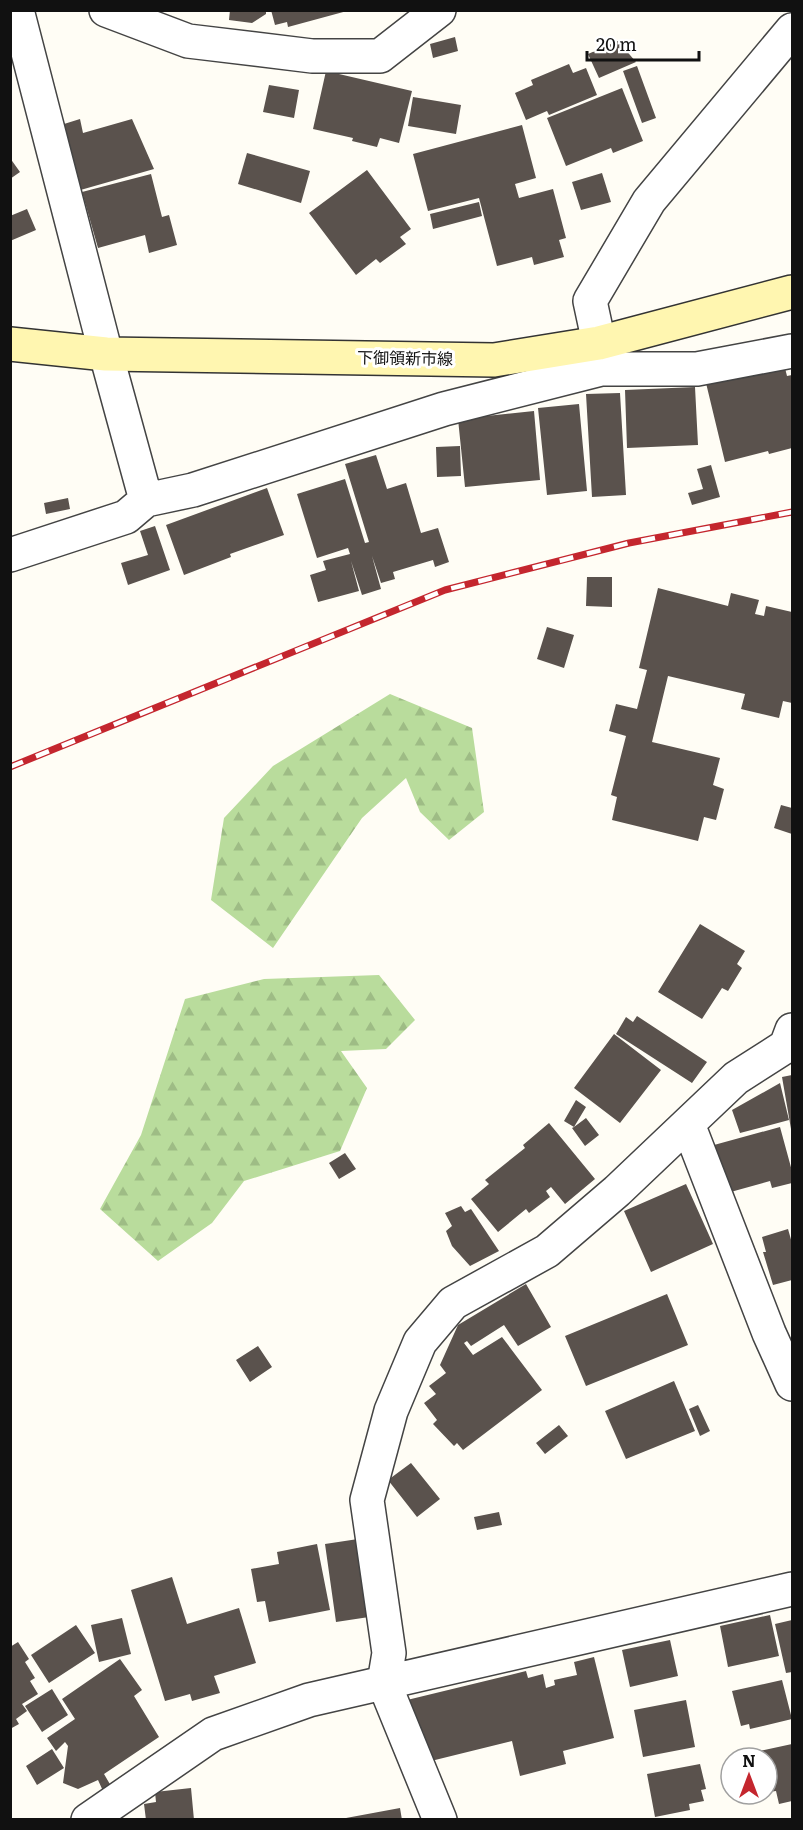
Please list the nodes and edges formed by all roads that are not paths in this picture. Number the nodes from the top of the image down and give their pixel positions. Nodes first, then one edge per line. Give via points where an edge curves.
1 (17, 10) edge
2 (106, 10) edge
3 (439, 10) edge
4 (792, 30) edge
5 (792, 292) edge
6 (10, 344) edge
7 (792, 351) edge
8 (106, 354) junction
9 (600, 356) junction
10 (146, 500) junction
11 (10, 555) edge
12 (792, 1030) edge
13 (688, 1124) junction
14 (792, 1384) edge
15 (792, 1589) edge
16 (384, 1683) junction
17 (88, 1820) edge
18 (440, 1820) edge

1 - 8 street
2 - 3 street via 188,41 312,56 380,56
4 - 9 street via 649,201 590,301
5 - 9 main road, 下御領新市線
6 - 8 main road, 下御領新市線
7 - 9 street via 697,369
8 - 9 main road, 下御領新市線 via 494,360
8 - 10 street
9 - 10 street via 193,490
10 - 11 street via 126,517
12 - 13 street via 786,1046 735,1078
13 - 14 street
13 - 16 street via 547,1251 453,1303 420,1342 391,1411 367,1500 389,1653
15 - 16 street
16 - 17 street via 309,1700 213,1734
16 - 18 street

